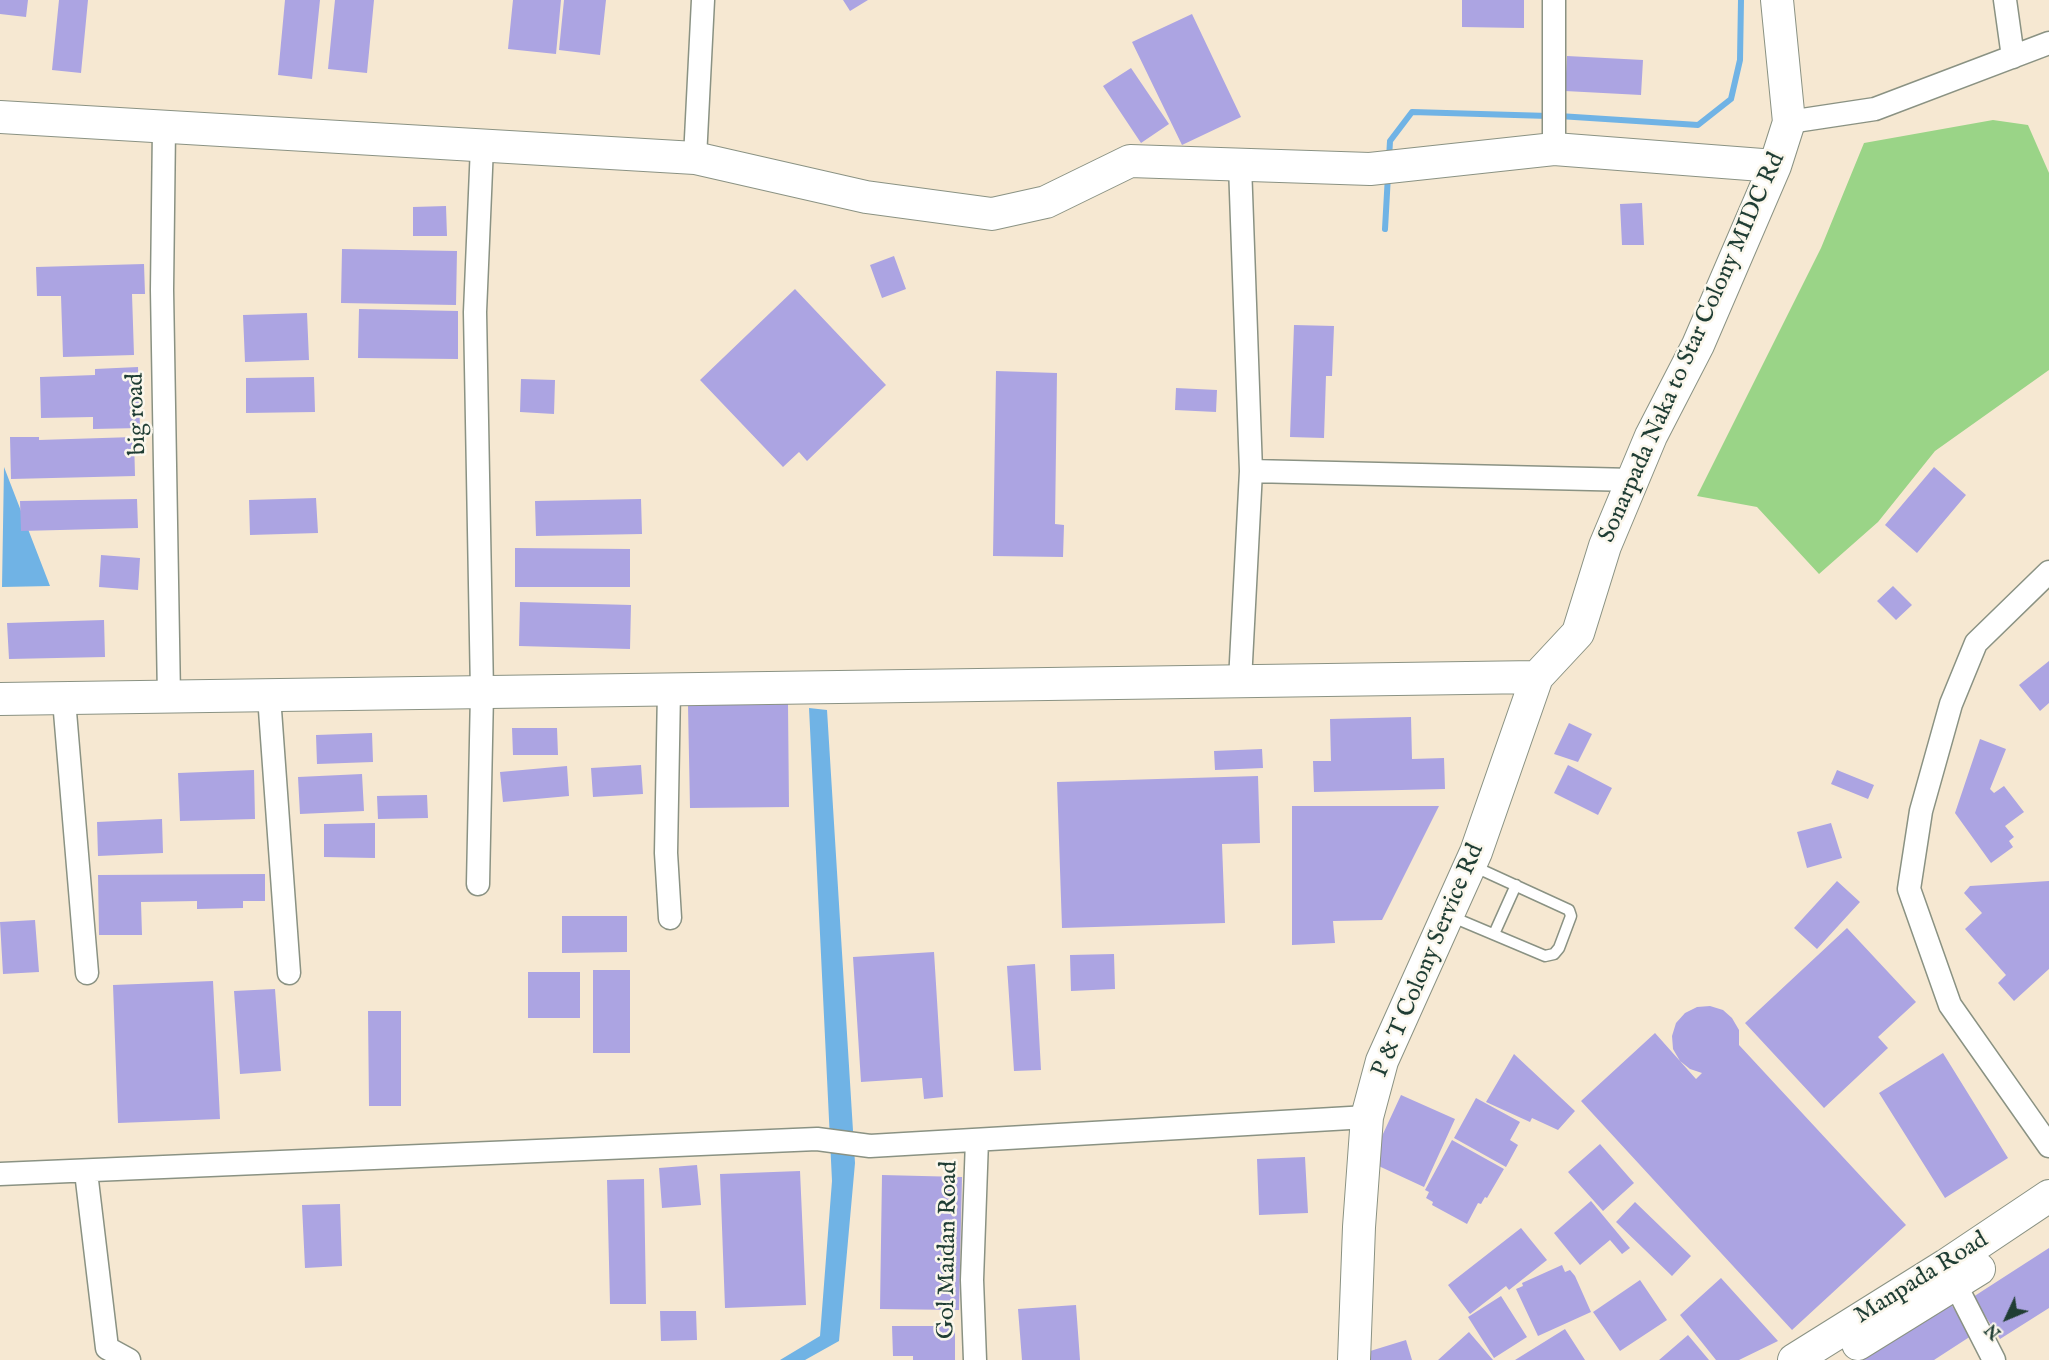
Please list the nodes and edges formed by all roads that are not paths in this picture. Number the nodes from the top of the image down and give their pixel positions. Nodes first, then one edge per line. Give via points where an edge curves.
1 (703, 0) edge
2 (1554, 0) edge
3 (1777, 0) edge
4 (2005, 0) edge
5 (2049, 43) edge
6 (2013, 57) junction
7 (0, 117) edge
8 (1790, 122) junction
9 (165, 128) junction
10 (482, 146) junction
11 (1554, 149) junction
12 (695, 158) junction
13 (1240, 165) junction
14 (1775, 166) junction
15 (1251, 471) junction
16 (1633, 480) junction
17 (2049, 572) edge
18 (1537, 677) junction
19 (1240, 681) junction
20 (669, 690) junction
21 (482, 693) junction
22 (269, 696) junction
23 (169, 698) junction
24 (0, 699) edge
25 (64, 700) junction
26 (1470, 865) junction
27 (478, 884) dead end
28 (1516, 885) junction
29 (1447, 914) junction
30 (670, 918) dead end
31 (1494, 934) junction
32 (87, 973) dead end
33 (289, 973) dead end
34 (1367, 1117) junction
35 (977, 1140) junction
36 (2049, 1146) edge
37 (86, 1172) junction
38 (0, 1174) edge
39 (2049, 1196) edge
40 (2049, 1222) edge
41 (1951, 1275) junction
42 (1811, 1358) edge
43 (129, 1360) edge
44 (975, 1360) edge
45 (1354, 1360) edge
46 (1994, 1360) edge

1 - 12 street
2 - 11 street
3 - 8 street, Sonarpada Naka to Star Colony MIDC Rd
4 - 6 street
5 - 6 street
6 - 8 street via 1875,109
7 - 9 street
8 - 14 street, Sonarpada Naka to Star Colony MIDC Rd
9 - 10 street
9 - 23 street, big road via 162,290
10 - 12 street
10 - 21 street via 475,312
11 - 13 street via 1388,167
11 - 14 street
12 - 13 street via 866,197 992,214 1046,202 1130,161
13 - 15 street
14 - 16 street, Sonarpada Naka to Star Colony MIDC Rd via 1698,345
15 - 16 street
15 - 19 street
16 - 18 street, Sonarpada Naka to Star Colony MIDC Rd via 1605,546 1578,633
17 - 36 street via 1976,643 1951,704 1921,812 1909,889 1950,1005
18 - 19 street
18 - 26 street, P & T Colony Service Rd
19 - 20 street
20 - 21 street
20 - 30 street via 666,853
21 - 22 street
21 - 27 street
22 - 23 street
22 - 33 street
23 - 25 street
24 - 25 street
25 - 32 street
26 - 28 lane
26 - 29 street, P & T Colony Service Rd
28 - 31 lane
28 - 31 lane via 1569,910 1571,916 1559,948 1545,956
29 - 31 lane
29 - 34 street, P & T Colony Service Rd via 1382,1061
34 - 35 street
34 - 45 street, P & T Colony Service Rd
35 - 37 street via 870,1146 817,1139
35 - 44 street, Gol Maidan Road via 972,1280
37 - 38 street
37 - 43 street via 107,1348
39 - 41 street, Manpada Road
40 - 41 street, Manpada Road
41 - 42 street, Manpada Road
41 - 46 street

